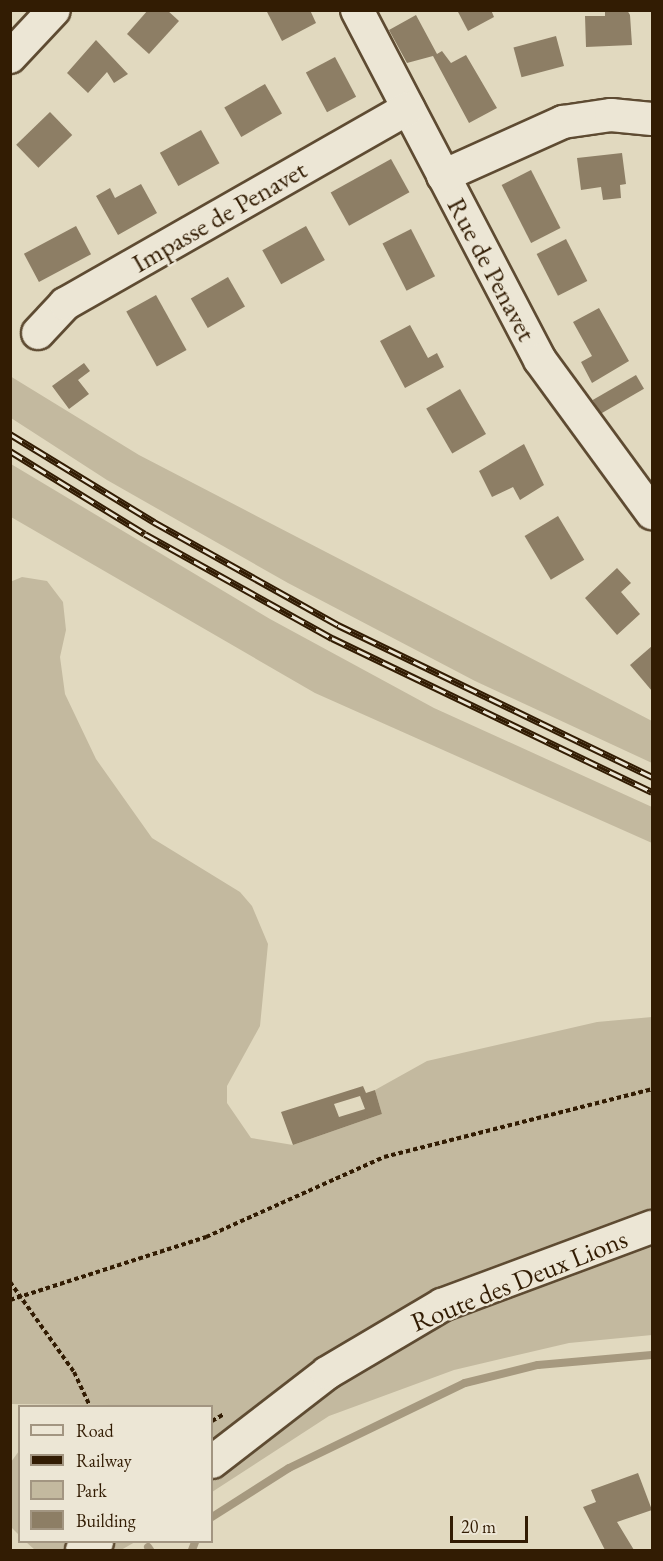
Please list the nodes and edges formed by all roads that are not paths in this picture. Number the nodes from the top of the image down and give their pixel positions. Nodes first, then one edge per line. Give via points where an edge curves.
1 (54, 10) edge
2 (357, 10) edge
3 (10, 57) edge
4 (408, 108) junction
5 (652, 120) edge
6 (443, 176) junction
7 (38, 333) dead end
8 (652, 513) edge
9 (652, 1227) edge
10 (213, 1461) edge
11 (95, 1543) edge
12 (82, 1551) edge

1 - 3 street
2 - 4 street, Rue de Penavet
4 - 6 street, Rue de Penavet
4 - 7 street, Impasse de Penavet via 65,304
5 - 6 street via 610,115 563,122
6 - 8 street, Rue de Penavet via 540,360
9 - 10 street, Route des Deux Lions via 442,1305 327,1373
11 - 12 street

